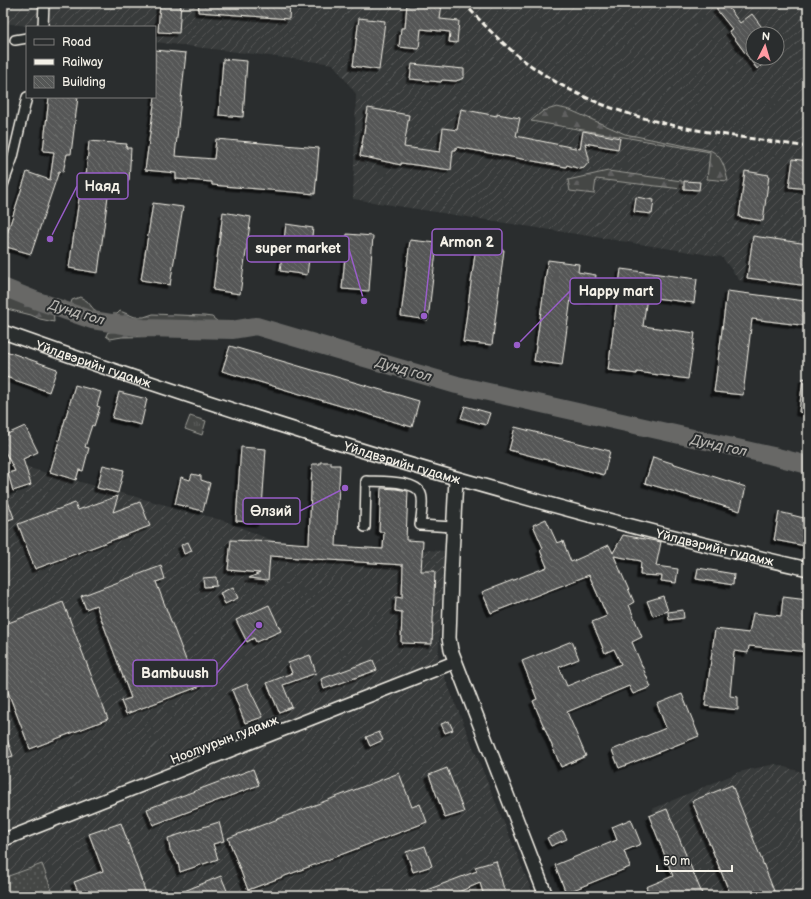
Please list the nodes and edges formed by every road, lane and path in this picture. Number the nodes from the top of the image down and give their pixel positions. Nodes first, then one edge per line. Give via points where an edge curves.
1 (44, 3) edge
2 (42, 26) edge
3 (26, 38) edge
4 (15, 40) dead end
5 (27, 98) edge
6 (3, 185) edge
7 (3, 332) edge
8 (456, 479) junction
9 (364, 527) dead end
10 (453, 527) junction
11 (808, 569) edge
12 (455, 662) junction
13 (3, 840) edge
14 (546, 896) edge

1 - 2 street
3 - 4 street
5 - 6 street via 13,157
7 - 8 main road, Yйлдвэрийн гудамж via 242,414
8 - 10 main road
8 - 11 main road, Yйлдвэрийн гудамж
9 - 10 street via 366,481 406,484 418,488 422,496 420,525
10 - 12 main road via 449,638
12 - 13 street, Ноолуурын гудамж
12 - 14 main road

